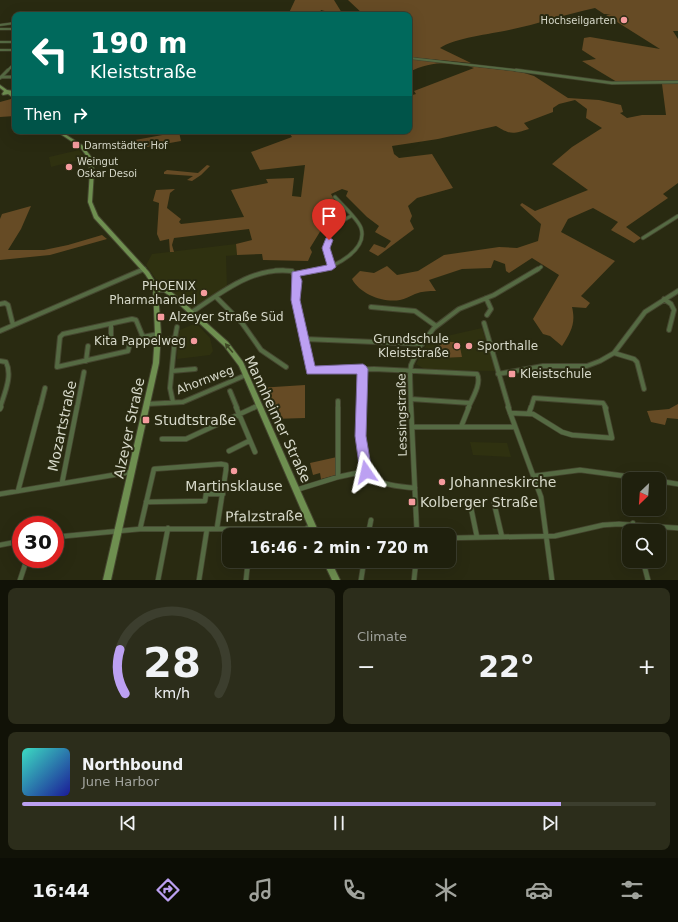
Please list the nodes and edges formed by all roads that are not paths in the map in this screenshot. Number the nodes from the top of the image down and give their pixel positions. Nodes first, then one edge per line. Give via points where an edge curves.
1 (9, 21) dead end
2 (12, 22) edge
3 (12, 23) edge
4 (1, 25) edge
5 (0, 29) edge
6 (12, 29) edge
7 (0, 42) edge
8 (12, 42) edge
9 (0, 50) edge
10 (12, 50) edge
11 (412, 58) edge
12 (12, 66) edge
13 (1, 77) edge
14 (12, 77) edge
15 (678, 82) edge
16 (0, 86) edge
17 (7, 93) junction
18 (0, 95) edge
19 (12, 96) edge
20 (63, 134) edge
21 (335, 197) dead end
22 (351, 216) junction
23 (678, 216) edge
24 (643, 238) dead end
25 (541, 266) dead end
26 (332, 267) junction
27 (144, 269) junction
28 (295, 274) junction
29 (678, 291) edge
30 (156, 292) junction
31 (216, 297) junction
32 (486, 298) junction
33 (664, 300) junction
34 (0, 304) edge
35 (372, 307) dead end
36 (192, 312) junction
37 (487, 315) dead end
38 (484, 323) dead end
39 (111, 324) junction
40 (13, 325) junction
41 (436, 326) junction
42 (176, 327) dead end
43 (669, 330) dead end
44 (0, 331) edge
45 (143, 338) junction
46 (158, 338) junction
47 (175, 338) junction
48 (305, 339) junction
49 (111, 340) dead end
50 (422, 344) junction
51 (88, 346) dead end
52 (614, 353) junction
53 (86, 360) junction
54 (0, 361) edge
55 (286, 367) dead end
56 (195, 369) dead end
57 (363, 369) junction
58 (172, 371) junction
59 (410, 371) junction
60 (84, 372) dead end
61 (498, 374) junction
62 (246, 375) junction
63 (45, 388) dead end
64 (644, 389) dead end
65 (230, 392) dead end
66 (411, 399) junction
67 (338, 401) dead end
68 (173, 402) junction
69 (470, 403) junction
70 (147, 404) junction
71 (259, 405) junction
72 (0, 409) edge
73 (510, 413) junction
74 (528, 413) junction
75 (239, 415) junction
76 (412, 427) junction
77 (461, 427) junction
78 (515, 427) junction
79 (162, 439) dead end
80 (249, 440) junction
81 (229, 451) dead end
82 (255, 452) dead end
83 (132, 471) junction
84 (366, 472) junction
85 (534, 476) junction
86 (622, 476) edge
87 (338, 478) junction
88 (666, 482) edge
89 (62, 483) junction
90 (678, 484) edge
91 (415, 488) junction
92 (296, 490) junction
93 (18, 491) junction
94 (0, 494) edge
95 (223, 494) junction
96 (146, 502) junction
97 (494, 502) dead end
98 (471, 508) dead end
99 (371, 520) dead end
100 (633, 523) joint
101 (312, 526) joint
102 (168, 528) junction
103 (207, 528) junction
104 (217, 528) junction
105 (307, 528) edge
106 (369, 528) edge
107 (417, 528) edge
108 (678, 528) edge
109 (140, 529) junction
110 (222, 529) edge
111 (119, 530) junction
112 (64, 535) edge
113 (547, 536) junction
114 (477, 537) junction
115 (502, 537) junction
116 (456, 538) edge
117 (12, 543) edge
118 (0, 545) edge
119 (24, 568) edge
120 (247, 568) edge
121 (330, 568) edge
122 (363, 568) edge
123 (415, 568) edge
124 (645, 568) edge
125 (20, 580) edge
126 (107, 580) edge
127 (158, 580) edge
128 (199, 580) edge
129 (246, 580) edge
130 (336, 580) edge
131 (361, 580) edge
132 (414, 580) edge
133 (552, 580) edge
134 (648, 580) edge

1 - 2 street
3 - 4 street
5 - 6 street
7 - 8 street
9 - 10 street
11 - 15 street via 612,83
12 - 13 street
13 - 14 street
16 - 17 main road
17 - 18 street
17 - 19 main road
20 - 27 main road, Alzeyer Straße via 81,146 90,158 90,199 96,217
21 - 22 street
22 - 26 street via 342,220 327,243 326,250
22 - 26 street via 361,228 361,237 350,255
23 - 24 street
25 - 32 street, Lessingstraße
26 - 28 street
27 - 30 main road, Alzeyer Straße via 152,280
27 - 40 street
28 - 31 street via 286,270 263,272
28 - 48 street via 296,300
29 - 33 street
30 - 36 main road, Mannheimer Straße via 167,291
30 - 46 main road, Alzeyer Straße
31 - 36 street
31 - 55 street via 242,323 260,350
32 - 37 street via 491,308
32 - 41 street, Lessingstraße via 459,309
33 - 43 street via 671,304 674,310
33 - 52 street via 640,317
34 - 40 street via 8,305
35 - 41 street via 414,311
62 -> 36 main road, Mannheimer Straße via 231,350
38 - 61 street
39 - 45 street via 134,319
39 - 49 street
39 - 53 street via 61,336 57,367
40 - 44 street
41 - 50 street, Lessingstraße
42 - 47 street
45 - 46 street
45 - 53 street via 130,342 128,351
46 - 47 street
46 - 70 main road, Alzeyer Straße
47 - 58 street
48 - 50 street
48 - 57 street via 310,371
50 - 59 street, Lessingstraße
51 - 53 street
52 - 61 street via 587,366 543,366
52 - 64 street via 637,362
54 - 72 street via 6,362 9,368
56 - 58 street
57 - 59 street
57 - 84 street via 361,436
58 - 68 street via 170,388
59 - 66 street, Lessingstraße
59 - 69 street via 477,374 478,383
60 - 89 street, Mozartstraße
61 - 73 street
62 - 68 street, Ahornweg via 184,402
62 - 71 main road, Mannheimer Straße
63 - 93 street
65 - 75 street
66 - 69 street
66 - 76 street, Lessingstraße
67 - 87 street
68 - 70 street, Ahornweg
69 - 77 street
70 - 83 main road, Alzeyer Straße
71 - 75 street
71 - 92 main road, Mannheimer Straße
73 - 74 street
73 - 78 street
74 - 74 street via 568,434 612,438 609,430 609,412 603,403 534,398
75 - 79 street via 186,439
75 - 80 street
76 - 77 street
76 - 91 street, Lessingstraße
77 - 78 street
78 - 85 street
80 - 81 street
80 - 82 street
83 - 89 street
83 - 111 main road, Alzeyer Straße
84 - 87 street
84 - 91 street via 384,485
85 - 86 street via 580,470
85 - 113 street via 541,497
87 - 92 street
88 - 90 street
89 - 93 street
91 - 107 street, Lessingstraße
92 - 101 main road, Mannheimer Straße
93 - 94 street
95 - 96 street, Pfalzstraße via 206,494 205,501
95 - 96 street, Pfalzstraße via 226,465 154,469
95 - 104 street, Pfalzstraße
96 - 109 street, Pfalzstraße
97 - 115 street
98 - 114 street
99 - 106 street
100 - 108 street
100 - 113 street via 609,524 571,534
101 - 105 street, Pfalzstraße
102 - 103 street, Pfalzstraße
102 - 109 street, Pfalzstraße
102 - 127 street
103 - 104 street, Pfalzstraße
103 - 128 street
104 - 110 street, Pfalzstraße
109 - 111 street, Pfalzstraße
111 - 112 street, Pfalzstraße
111 - 126 main road, Alzeyer Straße
113 - 115 street
113 - 133 street
114 - 115 street
114 - 116 street
117 - 118 street
119 - 125 street
120 - 129 street
121 - 130 main road
122 - 131 street
123 - 132 street
124 - 134 street

